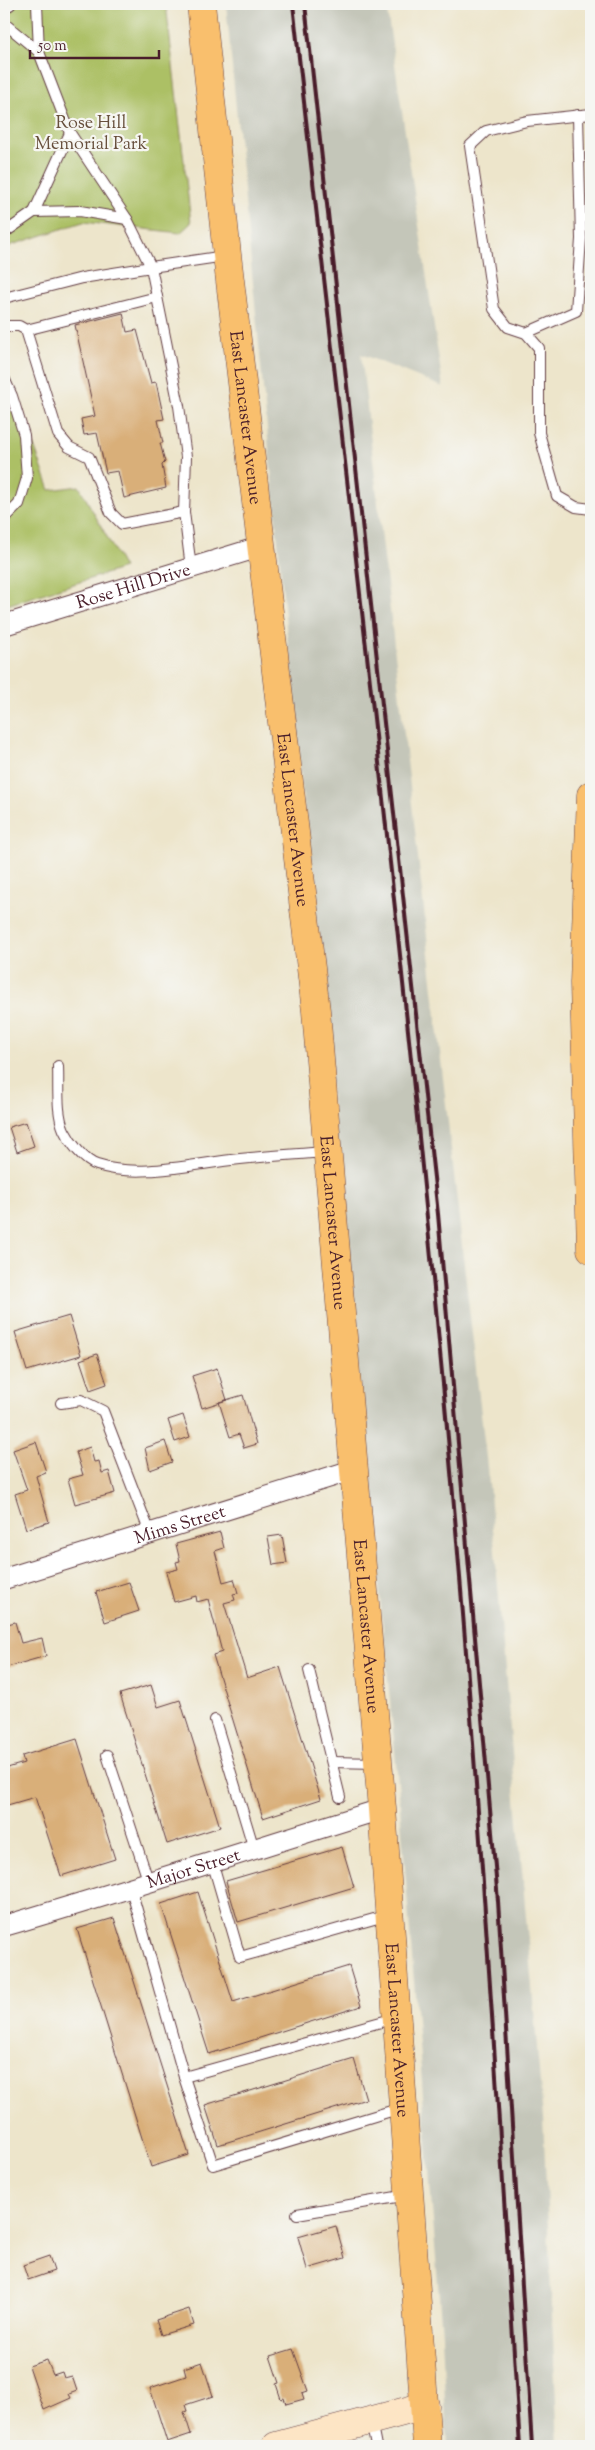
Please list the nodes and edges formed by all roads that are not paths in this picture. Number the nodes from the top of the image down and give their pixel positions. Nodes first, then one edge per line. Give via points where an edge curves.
1 (12, 4) edge
2 (37, 4) edge
3 (201, 4) edge
4 (4, 8) edge
5 (4, 23) edge
6 (39, 52) junction
7 (591, 114) edge
8 (578, 115) junction
9 (70, 134) junction
10 (34, 212) junction
11 (127, 219) junction
12 (4, 233) edge
13 (227, 255) junction
14 (151, 267) junction
15 (157, 297) junction
16 (4, 298) edge
17 (4, 326) edge
18 (26, 330) junction
19 (526, 333) junction
20 (4, 378) edge
21 (591, 509) edge
22 (184, 512) junction
23 (4, 519) edge
24 (263, 546) junction
25 (191, 568) junction
26 (4, 625) edge
27 (591, 795) edge
28 (588, 983) edge
29 (58, 1066) dead end
30 (328, 1152) junction
31 (591, 1249) edge
32 (61, 1403) dead end
33 (356, 1469) junction
34 (150, 1533) junction
35 (4, 1579) edge
36 (309, 1670) dead end
37 (215, 1720) dead end
38 (108, 1755) dead end
39 (332, 1762) junction
40 (378, 1763) junction
41 (340, 1797) dead end
42 (382, 1809) junction
43 (254, 1848) junction
44 (212, 1861) junction
45 (140, 1886) junction
46 (390, 1914) junction
47 (4, 1926) edge
48 (397, 2018) junction
49 (184, 2077) junction
50 (404, 2107) junction
51 (410, 2195) junction
52 (297, 2214) dead end
53 (425, 2406) junction
54 (374, 2433) edge
55 (316, 2441) edge
56 (276, 2446) edge
57 (426, 2446) edge

1 - 4 lane
2 - 6 lane
3 - 13 main road, East Lancaster Avenue
5 - 6 lane
6 - 9 lane
7 - 8 lane
8 - 19 lane via 581,239 576,310
8 - 19 lane via 527,121 486,131 470,146 494,309 508,327
9 - 10 lane
9 - 11 lane
10 - 11 lane via 80,211
10 - 12 lane
11 - 14 lane
13 - 14 lane
13 - 24 main road, East Lancaster Avenue
14 - 15 lane
14 - 16 lane via 82,278
15 - 18 lane
15 - 22 lane via 184,440
17 - 18 lane via 19,326
18 - 22 lane via 58,434 69,447 89,457 111,513 122,524
19 - 21 lane via 539,348 539,433 557,496 576,507
20 - 23 lane via 24,436 27,478 20,504
22 - 25 lane
24 - 25 street, Rose Hill Drive
24 - 30 main road, East Lancaster Avenue via 316,1011
25 - 26 street, Rose Hill Drive
27 - 28 main road
28 - 31 main road via 585,1058
29 - 30 lane via 60,1118 64,1129 95,1165 118,1170 146,1170
30 - 33 main road, East Lancaster Avenue
32 - 34 lane via 81,1400 103,1410
33 - 34 street, Mims Street
33 - 40 main road, East Lancaster Avenue
34 - 35 street, Mims Street
36 - 39 lane
37 - 43 lane
38 - 45 lane
39 - 40 lane
39 - 41 lane
40 - 42 main road, East Lancaster Avenue
42 - 43 street, Major Street
42 - 46 main road, East Lancaster Avenue
43 - 44 street, Major Street
44 - 45 street, Major Street
44 - 46 lane via 240,1957
45 - 47 street, Major Street
45 - 49 lane
46 - 48 main road, East Lancaster Avenue
48 - 49 lane
48 - 50 main road, East Lancaster Avenue
49 - 50 lane via 213,2165
50 - 51 main road, East Lancaster Avenue
51 - 52 lane
51 - 53 main road, East Lancaster Avenue
53 - 54 street
53 - 57 main road, East Lancaster Avenue
54 - 55 street
55 - 56 street

